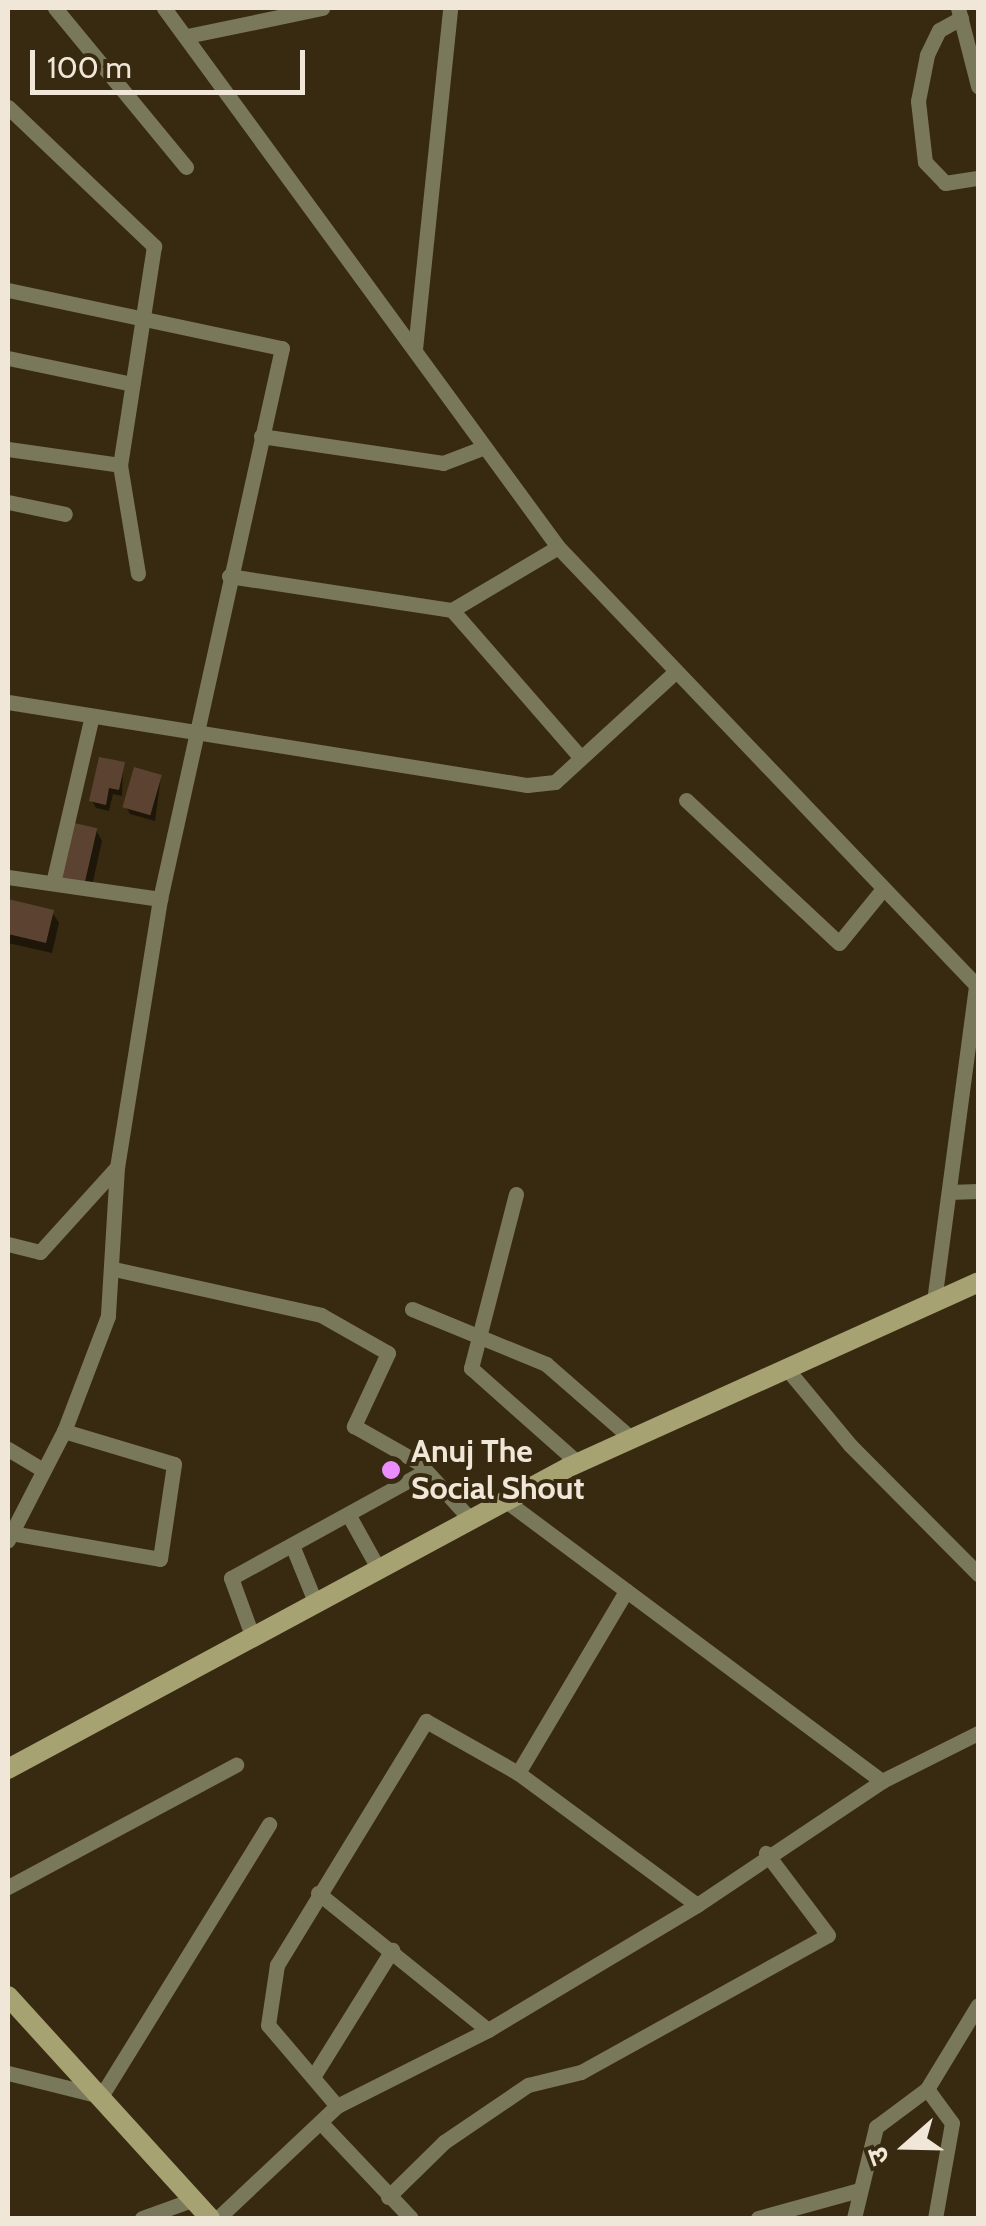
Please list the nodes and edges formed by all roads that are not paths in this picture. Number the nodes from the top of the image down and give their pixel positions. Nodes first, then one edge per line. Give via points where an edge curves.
1 (55, 8) edge
2 (164, 8) edge
3 (322, 8) edge
4 (450, 8) edge
5 (960, 13) edge
6 (187, 36) junction
7 (973, 44) edge
8 (978, 86) edge
9 (8, 107) edge
10 (186, 167) dead end
11 (978, 178) edge
12 (8, 290) edge
13 (142, 318) junction
14 (415, 349) junction
15 (8, 358) edge
16 (132, 384) junction
17 (261, 436) junction
18 (8, 448) edge
19 (482, 448) junction
20 (120, 465) junction
21 (8, 502) edge
22 (65, 514) dead end
23 (558, 548) junction
24 (138, 574) dead end
25 (229, 576) junction
26 (452, 610) junction
27 (674, 673) junction
28 (8, 702) edge
29 (92, 716) junction
30 (192, 732) junction
31 (582, 758) junction
32 (686, 800) dead end
33 (8, 877) edge
34 (53, 884) junction
35 (882, 890) junction
36 (160, 900) junction
37 (977, 986) edge
38 (117, 1167) junction
39 (949, 1192) junction
40 (978, 1192) edge
41 (516, 1194) dead end
42 (8, 1244) edge
43 (114, 1269) junction
44 (978, 1282) edge
45 (934, 1302) junction
46 (412, 1309) dead end
47 (478, 1333) junction
48 (787, 1368) junction
49 (64, 1431) junction
50 (632, 1439) junction
51 (8, 1449) edge
52 (578, 1463) junction
53 (43, 1470) junction
54 (426, 1471) junction
55 (506, 1502) junction
56 (348, 1514) junction
57 (471, 1520) junction
58 (9, 1537) edge
59 (292, 1545) junction
60 (380, 1570) junction
61 (978, 1574) edge
62 (626, 1590) junction
63 (316, 1604) junction
64 (253, 1638) junction
65 (978, 1732) edge
66 (236, 1765) dead end
67 (8, 1769) edge
68 (518, 1773) junction
69 (882, 1781) junction
70 (269, 1824) dead end
71 (766, 1854) junction
72 (8, 1887) edge
73 (318, 1893) junction
74 (697, 1905) junction
75 (392, 1950) junction
76 (8, 1996) edge
77 (978, 2005) edge
78 (488, 2030) junction
79 (8, 2074) edge
80 (313, 2077) junction
81 (927, 2088) junction
82 (98, 2096) junction
83 (337, 2106) junction
84 (322, 2124) junction
85 (860, 2190) junction
86 (388, 2196) junction
87 (192, 2200) junction
88 (142, 2218) edge
89 (210, 2218) edge
90 (218, 2218) edge
91 (411, 2218) edge
92 (758, 2218) edge
93 (854, 2218) edge
94 (935, 2218) edge

1 - 10 street
2 - 6 street
3 - 6 street
4 - 14 street
5 - 7 street
5 - 11 street via 939,30 927,54 918,101 925,162 945,183
6 - 14 street
7 - 8 street
9 - 13 street via 154,246
12 - 13 street
13 - 16 street
13 - 17 street via 282,348
14 - 19 street
15 - 16 street
16 - 20 street
17 - 19 street via 442,463
17 - 25 street
18 - 20 street
19 - 23 street
20 - 24 street
21 - 22 street
23 - 26 street
23 - 27 street
25 - 26 street
25 - 30 street
26 - 31 street
27 - 31 street
27 - 35 street
28 - 29 street
29 - 30 street
29 - 34 street
30 - 31 street via 526,786 555,782
30 - 36 street
32 - 35 street via 839,942
33 - 34 street
34 - 36 street
35 - 37 street
36 - 38 street
37 - 39 street
38 - 42 street via 40,1252
38 - 43 street
39 - 40 street
39 - 45 street
41 - 47 street
43 - 49 street via 108,1316
43 - 54 street via 321,1315 388,1353 354,1426
44 - 45 street
45 - 48 street
46 - 47 street
47 - 50 street via 546,1364
47 - 52 street via 471,1368
48 - 50 street
48 - 61 street via 850,1446
49 - 53 street
49 - 58 street via 174,1464 160,1560
50 - 52 street
51 - 53 street
52 - 55 street
53 - 58 street
54 - 56 street
54 - 57 street
55 - 57 street
55 - 62 street
56 - 59 street
56 - 60 street
57 - 60 street
59 - 63 street
59 - 64 street via 231,1578
60 - 63 street
62 - 68 street
62 - 69 street
63 - 64 street
64 - 67 street
65 - 69 street
66 - 72 street
68 - 73 street via 426,1720
68 - 74 street
69 - 71 street
70 - 82 street
71 - 74 street
71 - 86 street via 828,1935 581,2072 528,2085 444,2142
73 - 75 street
73 - 80 street via 277,1964 268,2025
74 - 78 street
75 - 78 street
75 - 80 street
76 - 82 street
77 - 81 street
78 - 83 street
79 - 82 street
80 - 83 street
81 - 85 street via 876,2126
81 - 94 street via 952,2122
82 - 87 street
83 - 84 street
84 - 86 street
84 - 90 street
85 - 92 street
85 - 93 street
86 - 91 street
87 - 88 street
87 - 89 street

